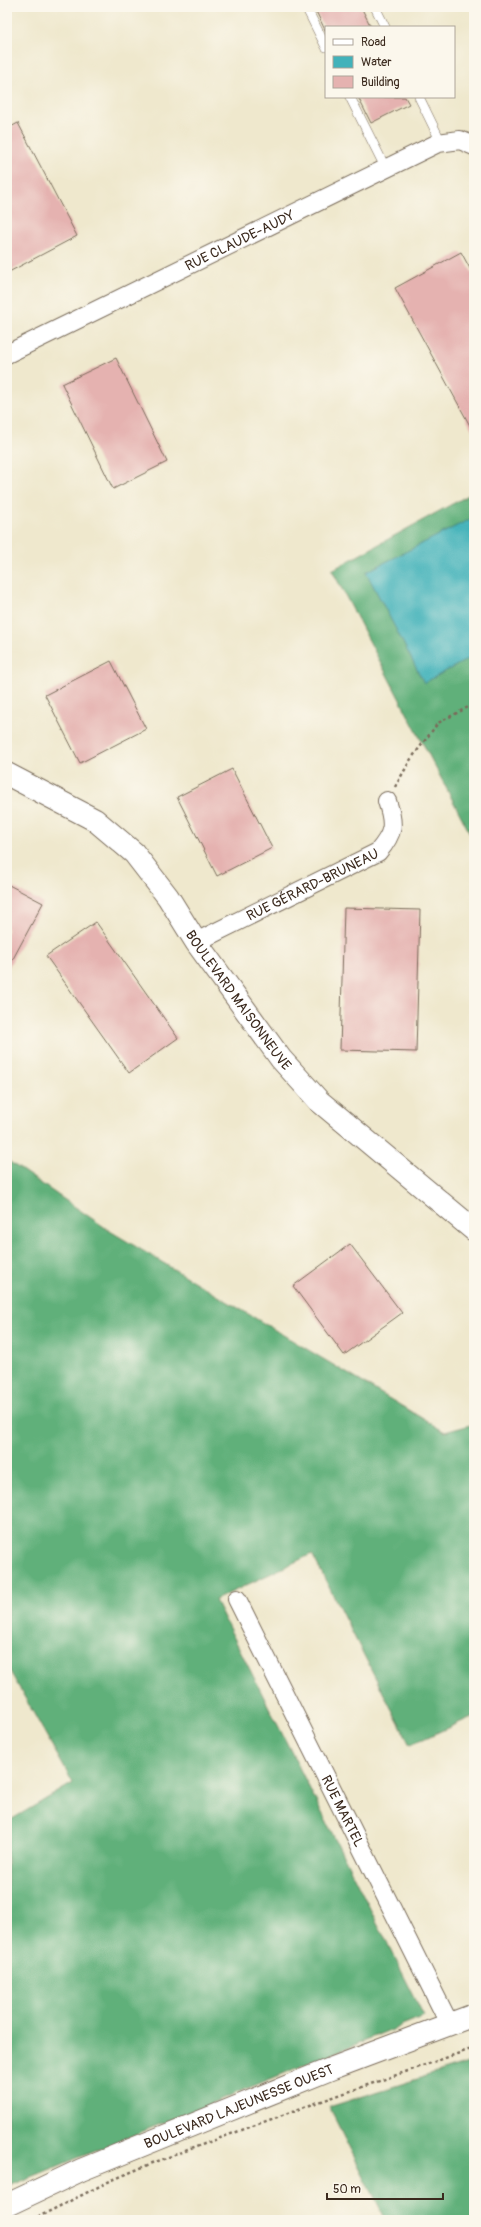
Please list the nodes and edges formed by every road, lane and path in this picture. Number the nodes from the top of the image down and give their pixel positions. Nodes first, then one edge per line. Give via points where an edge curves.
1 (306, 7) edge
2 (375, 7) edge
3 (384, 26) edge
4 (325, 45) edge
5 (350, 98) edge
6 (419, 98) edge
7 (441, 142) junction
8 (474, 146) edge
9 (386, 169) junction
10 (7, 354) edge
11 (474, 704) edge
12 (7, 774) edge
13 (387, 801) joint
14 (196, 942) junction
15 (474, 1230) edge
16 (237, 1599) dead end
17 (474, 2015) edge
18 (449, 2023) junction
19 (474, 2048) edge
20 (7, 2205) edge
21 (32, 2220) edge

1 - 4 lane
2 - 3 lane
5 - 9 lane
6 - 7 lane
7 - 8 street, RUE CLAUDE-AUDY via 460,140
7 - 9 street, RUE CLAUDE-AUDY
9 - 10 street, RUE CLAUDE-AUDY
11 - 13 path via 438,723 411,758
12 - 14 street, BOULEVARD MAISONNEUVE via 95,820 134,853 168,897
13 - 14 street, RUE GÉRARD-BRUNEAU via 392,829 378,852
14 - 15 street, BOULEVARD MAISONNEUVE via 276,1053 319,1101
16 - 18 street, RUE MARTEL
17 - 18 street, BOULEVARD LAJEUNESSE OUEST
18 - 20 street, BOULEVARD LAJEUNESSE OUEST via 81,2170
19 - 21 path, BOULEVARD LAJEUNESSE OUEST via 150,2164

